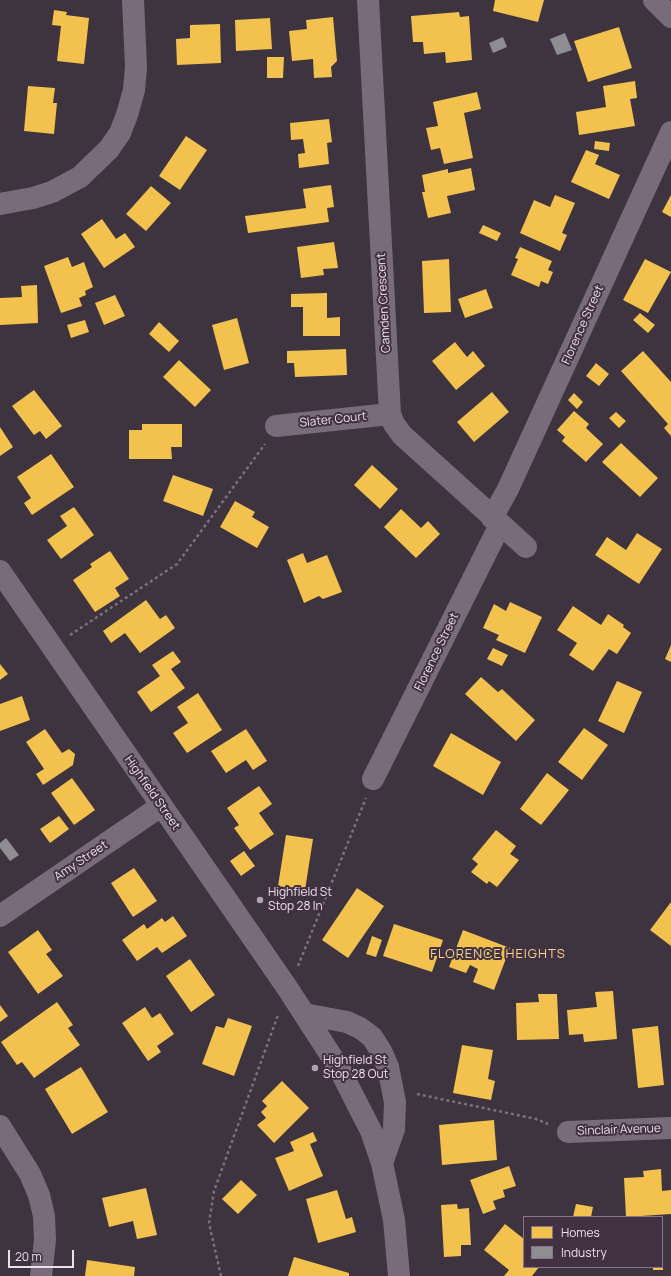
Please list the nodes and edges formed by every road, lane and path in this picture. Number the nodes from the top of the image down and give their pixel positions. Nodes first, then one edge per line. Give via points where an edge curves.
1 (133, 0) edge
2 (368, 0) edge
3 (654, 0) edge
4 (671, 17) edge
5 (671, 132) edge
6 (0, 204) edge
7 (390, 414) junction
8 (276, 426) joint
9 (496, 522) junction
10 (526, 547) dead end
11 (0, 571) edge
12 (52, 647) junction
13 (373, 779) joint
14 (161, 806) junction
15 (0, 916) edge
16 (288, 989) junction
17 (304, 1014) junction
18 (428, 1096) dead end
19 (0, 1126) edge
20 (671, 1128) edge
21 (568, 1132) joint
22 (382, 1163) junction
23 (41, 1276) edge
24 (220, 1276) edge
25 (399, 1276) edge

1 - 6 street via 136,67 134,90 120,133 109,150 80,177 52,192
2 - 7 street, Camden Crescent
3 - 4 street
5 - 9 street, Florence Street via 527,448
7 - 8 street, Slater Court
7 - 9 street, Camden Crescent via 402,435
8 - 12 path via 263,448 177,564
9 - 10 street, Camden Crescent
9 - 13 street, Florence Street
11 - 12 street, Highfield Street
12 - 14 street, Highfield Street
13 - 16 path
14 - 15 street, Amy Street
14 - 16 street, Highfield Street
16 - 17 street, Highfield Street
16 - 24 path via 214,1191 209,1223
17 - 22 street, Highfield Street via 357,1100
17 - 22 street via 347,1022 360,1028 372,1038 381,1051 388,1067 395,1102 394,1129
18 - 21 path via 536,1119
19 - 23 street via 30,1174 39,1195 44,1216 45,1240
20 - 21 street, Sinclair Avenue
22 - 25 street, Highfield Street via 394,1220

